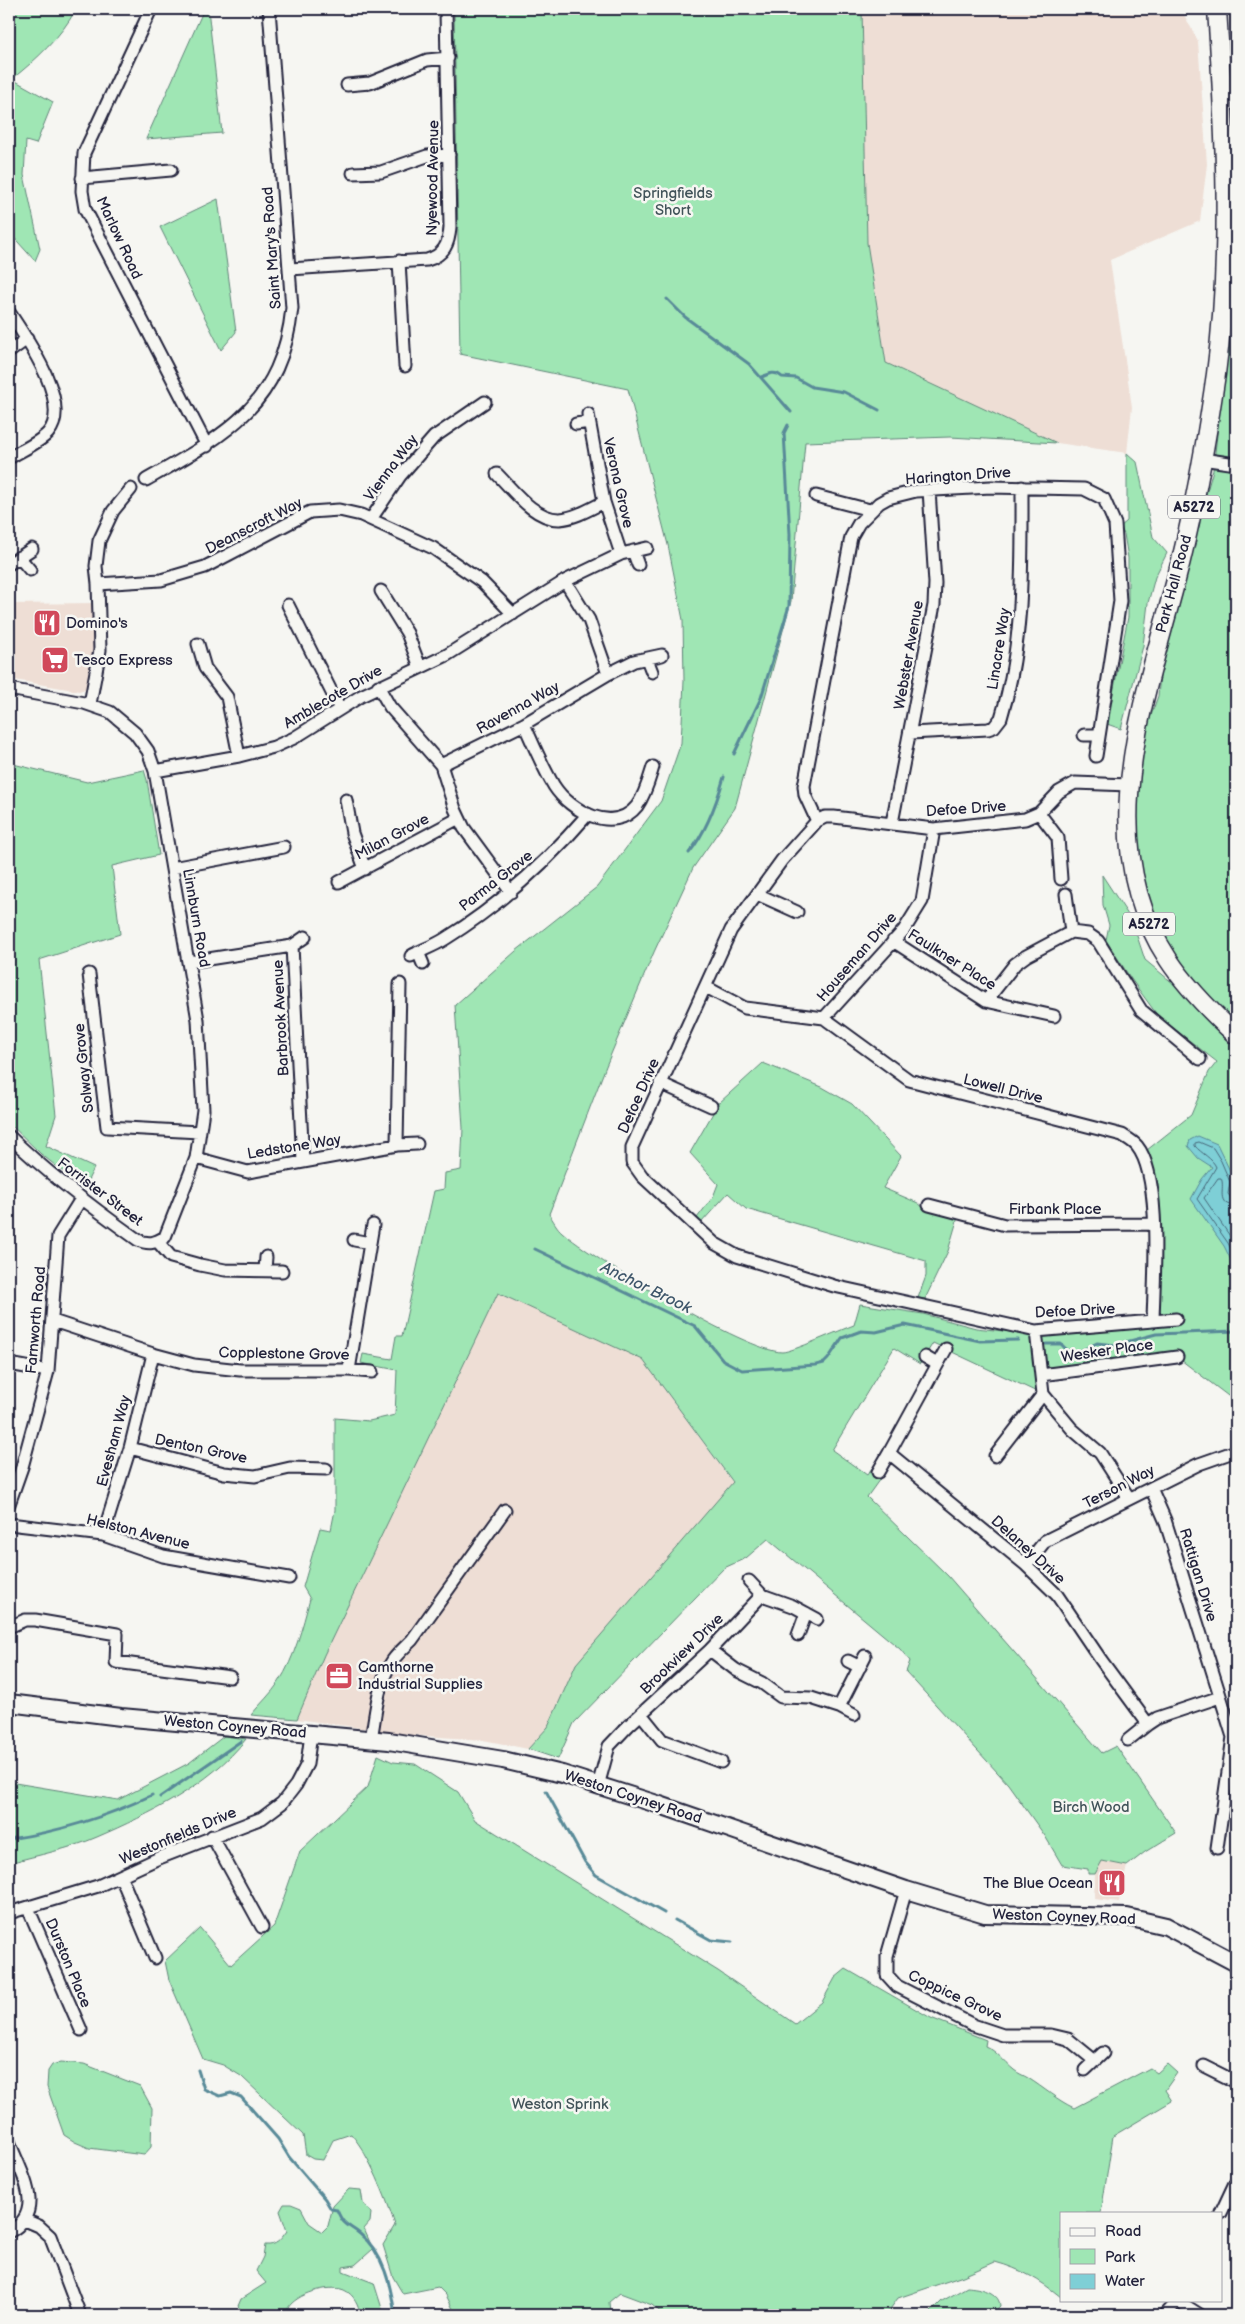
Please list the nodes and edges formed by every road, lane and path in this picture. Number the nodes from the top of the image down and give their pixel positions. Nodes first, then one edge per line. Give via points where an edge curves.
1 (151, 9) edge
2 (269, 9) edge
3 (446, 9) edge
4 (1217, 9) edge
5 (448, 58) junction
6 (347, 85) dead end
7 (449, 155) junction
8 (171, 170) dead end
9 (353, 173) dead end
10 (82, 178) junction
11 (398, 262) junction
12 (290, 269) junction
13 (9, 312) edge
14 (27, 339) junction
15 (9, 352) edge
16 (405, 366) dead end
17 (484, 402) dead end
18 (576, 424) dead end
19 (207, 446) junction
20 (9, 458) edge
21 (1202, 459) junction
22 (1236, 464) edge
23 (497, 474) dead end
24 (146, 480) dead end
25 (1022, 487) junction
26 (131, 489) dead end
27 (929, 490) junction
28 (816, 496) dead end
29 (604, 502) junction
30 (870, 510) junction
31 (371, 519) junction
32 (647, 548) dead end
33 (32, 549) dead end
34 (633, 551) junction
35 (621, 554) junction
36 (19, 557) junction
37 (9, 564) edge
38 (638, 565) dead end
39 (30, 570) dead end
40 (566, 581) junction
41 (98, 584) junction
42 (381, 591) dead end
43 (288, 606) dead end
44 (513, 614) junction
45 (198, 644) dead end
46 (662, 656) dead end
47 (647, 659) junction
48 (420, 667) junction
49 (652, 672) dead end
50 (608, 674) junction
51 (378, 686) junction
52 (9, 689) edge
53 (90, 704) junction
54 (340, 709) junction
55 (524, 724) junction
56 (910, 733) junction
57 (1084, 735) dead end
58 (1099, 735) junction
59 (239, 756) junction
60 (1096, 756) dead end
61 (441, 765) junction
62 (653, 767) dead end
63 (156, 771) junction
64 (1129, 785) junction
65 (346, 800) dead end
66 (1040, 813) junction
67 (588, 814) junction
68 (459, 818) junction
69 (817, 821) junction
70 (892, 824) junction
71 (934, 829) junction
72 (284, 847) dead end
73 (172, 868) junction
74 (364, 869) junction
75 (1061, 879) dead end
76 (339, 882) dead end
77 (511, 892) junction
78 (756, 894) junction
79 (1066, 894) dead end
80 (797, 912) dead end
81 (1071, 932) junction
82 (305, 937) dead end
83 (893, 941) junction
84 (292, 946) junction
85 (189, 962) junction
86 (423, 964) dead end
87 (88, 974) dead end
88 (706, 986) junction
89 (403, 990) dead end
90 (986, 1001) junction
91 (1054, 1016) dead end
92 (824, 1018) junction
93 (1236, 1035) edge
94 (1200, 1059) dead end
95 (660, 1083) junction
96 (711, 1106) dead end
97 (199, 1132) junction
98 (9, 1136) edge
99 (417, 1144) dead end
100 (397, 1145) junction
101 (196, 1158) junction
102 (303, 1162) junction
103 (81, 1199) junction
104 (928, 1205) dead end
105 (1154, 1224) junction
106 (373, 1225) dead end
107 (354, 1240) dead end
108 (158, 1242) junction
109 (370, 1243) junction
110 (266, 1257) dead end
111 (265, 1270) junction
112 (282, 1271) dead end
113 (1176, 1319) dead end
114 (1153, 1320) junction
115 (53, 1321) junction
116 (1036, 1331) junction
117 (946, 1349) dead end
118 (153, 1354) junction
119 (1177, 1356) dead end
120 (925, 1357) dead end
121 (9, 1364) edge
122 (937, 1364) junction
123 (350, 1370) junction
124 (48, 1371) junction
125 (372, 1372) dead end
126 (1041, 1375) junction
127 (1043, 1394) junction
128 (130, 1448) junction
129 (1236, 1451) edge
130 (889, 1453) junction
131 (995, 1456) dead end
132 (326, 1469) dead end
133 (878, 1472) dead end
134 (1151, 1488) junction
135 (1129, 1498) junction
136 (9, 1504) edge
137 (505, 1510) dead end
138 (9, 1524) edge
139 (103, 1535) junction
140 (1026, 1565) junction
141 (289, 1578) dead end
142 (749, 1581) dead end
143 (762, 1595) junction
144 (806, 1613) junction
145 (817, 1619) dead end
146 (9, 1627) edge
147 (798, 1635) dead end
148 (710, 1650) junction
149 (848, 1661) dead end
150 (230, 1677) dead end
151 (1220, 1697) junction
152 (9, 1703) edge
153 (840, 1707) junction
154 (641, 1714) junction
155 (854, 1715) dead end
156 (1148, 1724) junction
157 (310, 1734) junction
158 (371, 1740) junction
159 (1128, 1740) dead end
160 (721, 1762) dead end
161 (1231, 1784) edge
162 (598, 1786) junction
163 (212, 1836) junction
164 (1217, 1848) dead end
165 (121, 1877) junction
166 (906, 1890) junction
167 (28, 1908) junction
168 (9, 1913) edge
169 (262, 1927) dead end
170 (155, 1958) dead end
171 (1236, 1963) edge
172 (80, 2030) dead end
173 (1103, 2053) dead end
174 (1094, 2061) junction
175 (1204, 2066) dead end
176 (1086, 2070) dead end
177 (1236, 2082) edge
178 (9, 2141) edge
179 (1236, 2181) edge
180 (1221, 2212) edge
181 (25, 2220) junction
182 (9, 2232) edge
183 (1176, 2302) edge
184 (1181, 2302) edge
185 (80, 2315) edge
186 (1165, 2315) edge
187 (1200, 2315) edge

1 - 10 street, Marlow Road via 84,153
2 - 12 street, Saint Mary's Road
3 - 5 street, Nyewood Avenue
4 - 21 main road, Park Hall Road / A5272 via 1227,162 1226,230 1216,373
5 - 6 street via 428,60 370,83
5 - 7 street, Nyewood Avenue
7 - 9 street via 427,156 381,172
7 - 11 street, Nyewood Avenue via 450,234 447,244 432,258
8 - 10 street
10 - 19 street, Marlow Road via 85,208
11 - 12 street, Nyewood Avenue
11 - 16 street
12 - 19 street, Saint Mary's Road via 290,324 276,371 249,411
13 - 14 street
14 - 15 street
14 - 20 street via 40,362 56,412 47,434
17 - 31 street, Vienna Way via 434,436 400,476
18 - 29 street, Verona Grove via 588,418
19 - 24 street, Saint Mary's Road
21 - 22 street
21 - 64 main road, Park Hall Road / A5272 via 1183,555 1144,698
23 - 29 street via 539,514 548,518 576,515
25 - 27 street, Harington Drive
25 - 56 street, Linacre Way via 1023,590 1001,718 988,729
25 - 58 street, Harington Drive via 1084,489 1104,499 1115,524 1120,601
26 - 41 street via 113,511 99,541
27 - 30 street, Harington Drive via 888,498
27 - 56 street, Webster Avenue via 934,604
28 - 30 street
29 - 35 street, Verona Grove
30 - 69 street, Harington Drive via 859,523 848,553 805,782 805,795
31 - 41 street, Deanscroft Way via 338,510 310,512 205,567 161,580
31 - 44 street, Deanscroft Way via 456,562 482,582
32 - 34 street
33 - 36 street
34 - 35 street
34 - 38 street
35 - 40 street
36 - 37 street
36 - 39 street
40 - 44 street
40 - 50 street via 589,620
41 - 53 street via 100,650
42 - 48 street via 407,633
43 - 54 street
44 - 48 street, Amblecote Drive
45 - 59 street via 204,668 227,697
46 - 47 street, Ravenna Way
47 - 49 street
47 - 50 street, Ravenna Way via 634,661
48 - 51 street, Amblecote Drive
50 - 55 street, Ravenna Way
51 - 54 street, Amblecote Drive
51 - 61 street via 390,707
52 - 53 street, Linnburn Road
53 - 63 street, Linnburn Road via 110,712 128,725 148,751
54 - 59 street, Amblecote Drive via 274,748
55 - 61 street, Ravenna Way
55 - 67 street via 554,786 562,796
56 - 70 street, Webster Avenue
57 - 58 street
58 - 60 street, Harington Drive
59 - 63 street, Amblecote Drive
61 - 68 street
62 - 67 street via 641,800 628,814 610,820
63 - 73 street, Linnburn Road
64 - 66 street via 1075,783 1059,792
64 - 93 main road, Park Hall Road / A5272 via 1127,812 1133,871 1149,924 1185,982
65 - 74 street via 352,833
66 - 71 street, Defoe Drive via 1025,819
66 - 75 street via 1058,838
67 - 77 street, Parma Grove via 549,858
68 - 74 street, Milan Grove
68 - 77 street
69 - 70 street, Defoe Drive via 834,817
69 - 78 street, Defoe Drive
70 - 71 street, Defoe Drive
71 - 83 street, Houseman Drive via 922,901
72 - 73 street
73 - 85 street, Linnburn Road
74 - 76 street, Milan Grove
77 - 86 street, Parma Grove via 444,940 414,954
78 - 80 street
78 - 88 street, Defoe Drive via 731,930
79 - 81 street
81 - 90 street via 1014,964
81 - 94 street via 1088,934 1098,941 1141,1010
82 - 84 street
83 - 90 street, Faulkner Place
83 - 92 street, Houseman Drive
84 - 85 street, Barbrook Avenue
84 - 102 street, Barbrook Avenue
85 - 97 street, Linnburn Road via 198,1020 203,1110
87 - 97 street, Solway Grove via 106,1127
88 - 92 street, Lowell Drive via 745,1008
88 - 95 street, Defoe Drive
89 - 100 street
90 - 91 street, Faulkner Place
92 - 105 street, Lowell Drive via 909,1080 1122,1135 1142,1154 1154,1198
95 - 96 street via 702,1095
95 - 116 street, Defoe Drive via 632,1147 632,1162 642,1176 714,1243 737,1256 834,1286
97 - 101 street, Linnburn Road
98 - 103 street, Forrister Street
99 - 100 street, Ledstone Way
100 - 102 street, Ledstone Way
101 - 102 street, Ledstone Way via 248,1172
101 - 108 street, Linnburn Road via 165,1237
103 - 108 street, Forrister Street via 145,1244
103 - 115 street, Farnworth Road via 58,1236
104 - 105 street, Firbank Place via 1005,1225
105 - 114 street, Lowell Drive
106 - 109 street
107 - 109 street
108 - 111 street via 170,1257 182,1261 225,1270
109 - 123 street
110 - 111 street
111 - 112 street
113 - 114 street, Defoe Drive
114 - 116 street, Defoe Drive
115 - 118 street, Copplestone Grove
115 - 124 street, Farnworth Road
116 - 126 street
117 - 122 street
118 - 123 street, Copplestone Grove via 194,1365 240,1370
118 - 128 street, Evesham Way
119 - 126 street, Wesker Place
120 - 122 street
121 - 124 street
122 - 130 street
123 - 125 street, Copplestone Grove
124 - 136 street, Farnworth Road
126 - 127 street
127 - 131 street
127 - 135 street via 1072,1429 1100,1453
128 - 132 street, Denton Grove via 195,1466 255,1476 290,1468
128 - 139 street, Evesham Way
129 - 134 street, Terson Way via 1199,1464
130 - 133 street
130 - 140 street, Delaney Drive
134 - 135 street, Terson Way
134 - 151 street, Rattigan Drive via 1165,1520
135 - 140 street, Terson Way via 1045,1541
137 - 158 street via 412,1640 393,1659 380,1687
138 - 139 street, Helston Avenue
139 - 141 street, Helston Avenue via 163,1556
140 - 156 street, Delaney Drive via 1057,1595
142 - 143 street
143 - 144 street
143 - 148 street, Brookview Drive
144 - 145 street
144 - 147 street
146 - 150 street via 25,1620 35,1620 117,1634 116,1662
148 - 153 street via 781,1697 811,1698
148 - 154 street, Brookview Drive
149 - 153 street via 863,1662
151 - 156 street
151 - 161 street, Rattigan Drive via 1233,1737
152 - 157 street, Weston Coyney Road
153 - 155 street
154 - 160 street via 662,1740
154 - 162 street, Brookview Drive via 609,1746
156 - 159 street
157 - 158 street, Weston Coyney Road
157 - 163 street, Westonfields Drive via 307,1764 282,1804 262,1818
158 - 162 street, Weston Coyney Road via 503,1760
161 - 164 street, Rattigan Drive
162 - 166 street, Weston Coyney Road
163 - 165 street, Westonfields Drive
163 - 169 street
165 - 167 street, Westonfields Drive
165 - 170 street
166 - 171 street, Weston Coyney Road via 985,1914 1127,1916 1166,1926
166 - 174 street, Coppice Grove via 887,1956 887,1975 897,1986 973,2025 1003,2035 1051,2035 1068,2039
167 - 168 street, Westonfields Drive
167 - 172 street, Durston Place via 80,2017
173 - 174 street
174 - 176 street
175 - 177 street
178 - 181 street via 30,2198
179 - 180 street
181 - 182 street
181 - 185 street via 50,2236
183 - 186 street
184 - 187 street

